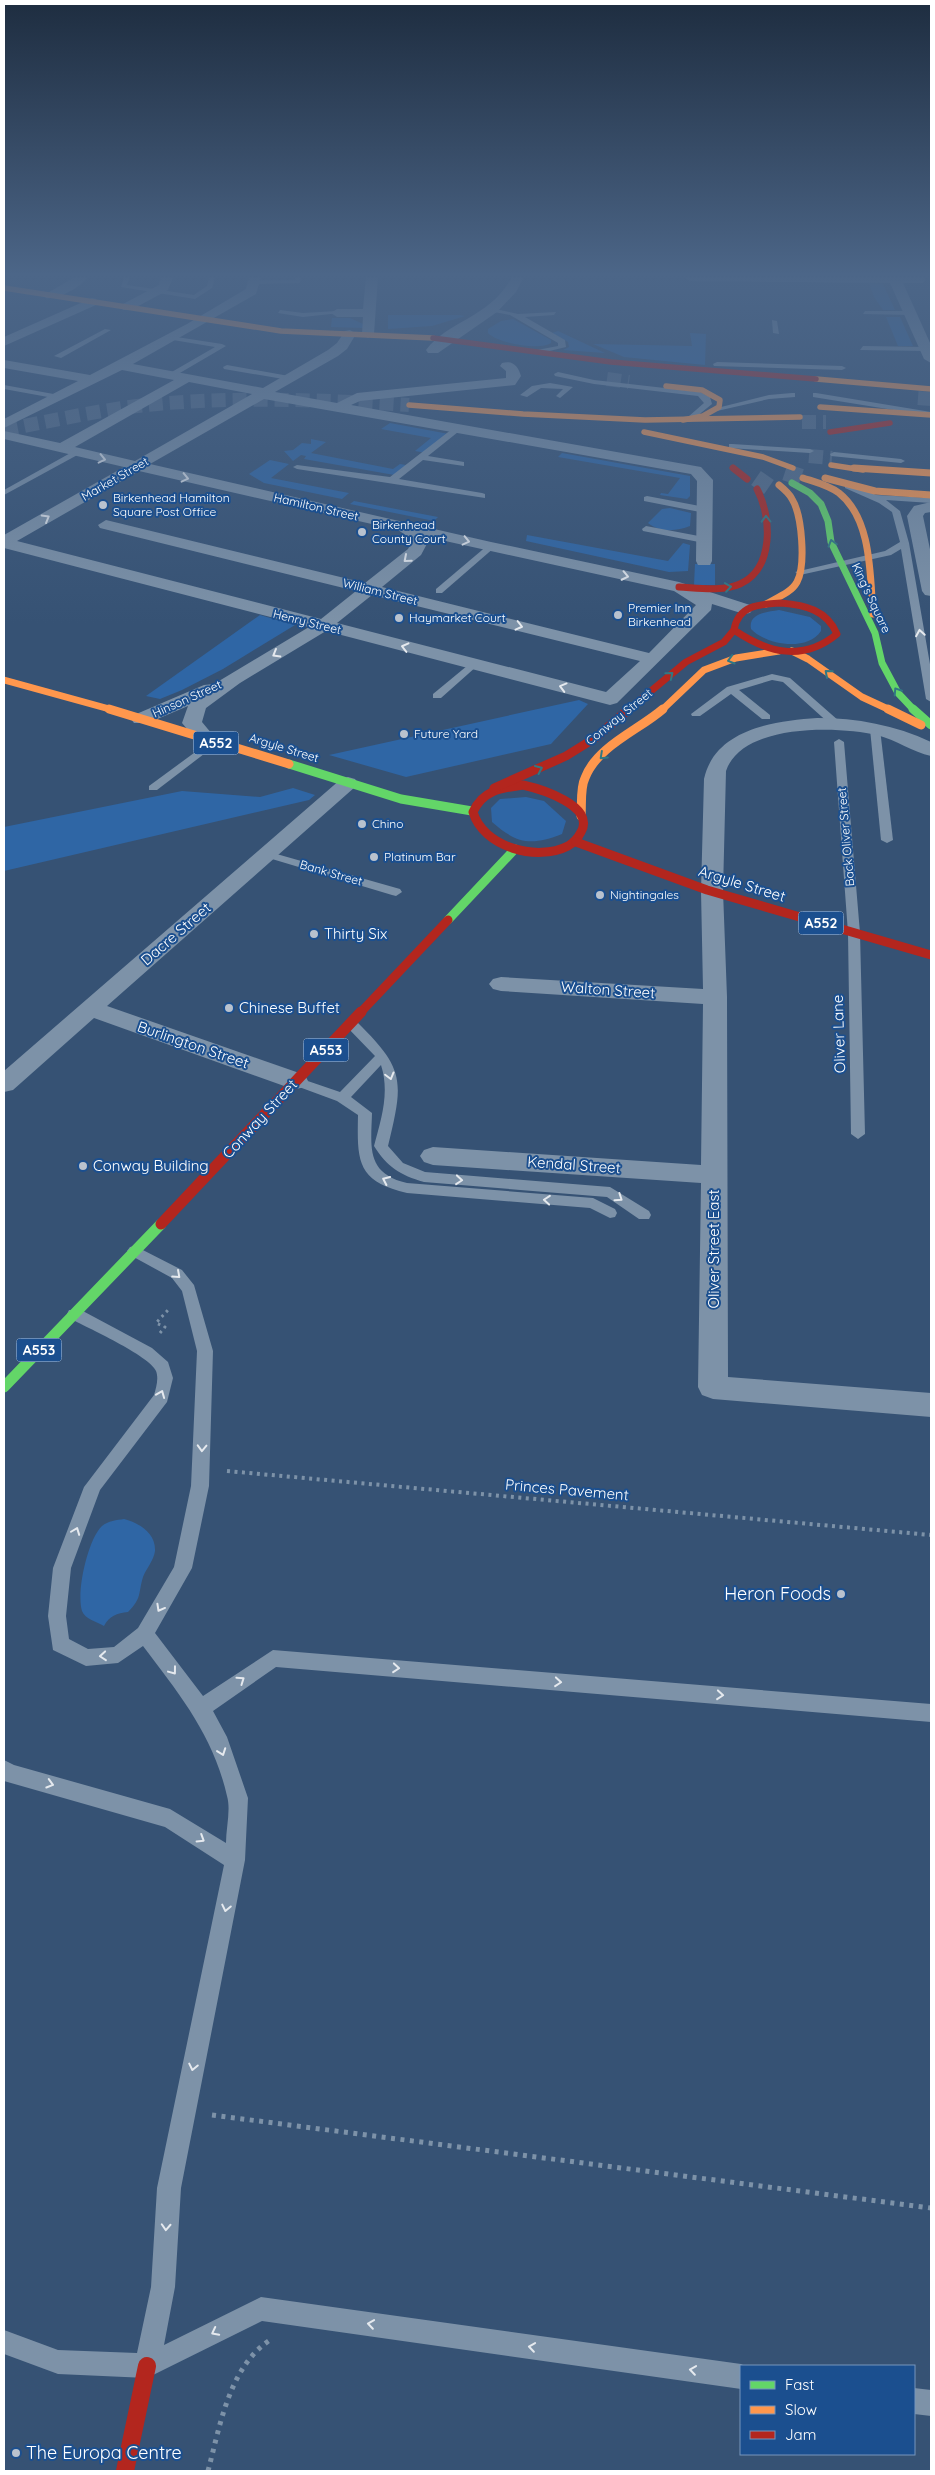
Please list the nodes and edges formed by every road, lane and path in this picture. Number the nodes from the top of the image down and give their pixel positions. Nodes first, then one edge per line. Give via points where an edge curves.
1 (34, 392) edge
2 (68, 392) edge
3 (154, 392) edge
4 (415, 392) edge
5 (523, 392) edge
6 (564, 392) edge
7 (687, 392) edge
8 (706, 392) edge
9 (856, 392) edge
10 (263, 393) joint
11 (792, 395) dead end
12 (816, 395) dead end
13 (524, 396) dead end
14 (560, 396) dead end
15 (59, 397) junction
16 (918, 398) tunnel mouth
17 (408, 405) tunnel mouth
18 (337, 407) junction
19 (717, 409) junction
20 (524, 414) junction
21 (931, 415) edge
22 (687, 419) junction
23 (4, 424) edge
24 (459, 428) junction
25 (764, 429) dead end
26 (4, 435) edge
27 (673, 439) junction
28 (690, 443) junction
29 (732, 446) junction
30 (61, 449) junction
31 (77, 453) junction
32 (766, 454) junction
33 (421, 457) junction
34 (800, 462) junction
35 (931, 462) edge
36 (461, 464) dead end
37 (137, 467) junction
38 (297, 467) dead end
39 (817, 469) junction
40 (931, 473) edge
41 (752, 474) junction
42 (392, 480) junction
43 (931, 485) edge
44 (774, 486) tunnel mouth
45 (848, 486) junction
46 (4, 493) edge
47 (931, 495) edge
48 (482, 496) dead end
49 (872, 497) junction
50 (647, 499) dead end
51 (928, 506) edge
52 (705, 510) junction
53 (106, 525) dead end
54 (402, 526) junction
55 (646, 529) dead end
56 (704, 540) junction
57 (4, 542) edge
58 (905, 543) junction
59 (491, 547) junction
60 (866, 559) junction
61 (704, 561) dead end
62 (839, 562) junction
63 (800, 572) junction
64 (679, 588) junction
65 (370, 589) junction
66 (439, 591) dead end
67 (931, 591) edge
68 (766, 604) junction
69 (744, 609) junction
70 (323, 626) junction
71 (734, 630) junction
72 (875, 633) junction
73 (779, 651) junction
74 (792, 651) junction
75 (654, 660) junction
76 (473, 664) junction
77 (233, 679) junction
78 (4, 680) edge
79 (730, 689) junction
80 (437, 696) dead end
81 (610, 699) joint
82 (931, 699) edge
83 (696, 714) dead end
84 (766, 717) dead end
85 (141, 719) junction
86 (931, 725) edge
87 (875, 729) junction
88 (931, 730) edge
89 (836, 733) junction
90 (210, 741) junction
91 (931, 750) edge
92 (341, 780) junction
93 (153, 788) dead end
94 (494, 788) junction
95 (472, 811) junction
96 (581, 816) junction
97 (887, 840) dead end
98 (576, 842) junction
99 (515, 849) junction
100 (266, 854) junction
101 (712, 891) junction
102 (396, 892) dead end
103 (854, 933) junction
104 (931, 955) edge
105 (501, 984) dead end
106 (715, 997) junction
107 (91, 1009) junction
108 (351, 1024) junction
109 (382, 1056) junction
110 (296, 1081) junction
111 (4, 1084) edge
112 (342, 1098) junction
113 (858, 1134) dead end
114 (433, 1156) dead end
115 (714, 1175) junction
116 (610, 1213) dead end
117 (644, 1215) dead end
118 (135, 1251) junction
119 (189, 1289) junction
120 (75, 1314) junction
121 (142, 1351) junction
122 (4, 1386) edge
123 (931, 1405) edge
124 (202, 1468) junction
125 (931, 1535) edge
126 (145, 1634) junction
127 (201, 1708) junction
128 (931, 1713) edge
129 (4, 1769) edge
130 (235, 1860) junction
131 (234, 2118) dead end
132 (931, 2208) edge
133 (310, 2316) junction
134 (4, 2342) edge
135 (147, 2366) junction
136 (740, 2377) edge
137 (915, 2401) edge
138 (931, 2404) edge
139 (124, 2471) edge
140 (208, 2471) edge

1 - 15 lane
2 - 15 street
3 - 30 street
4 - 18 street via 358,397
5 - 13 lane
6 - 14 lane
7 - 22 lane via 700,394 708,404
8 - 19 main road via 720,400
9 - 16 main road
10 - 18 street
10 - 37 street, Market Street
11 - 19 lane
12 - 21 lane
15 - 23 street
17 - 20 main road
18 - 24 street
19 - 22 main road
20 - 22 main road
20 - 27 main road
21 - 21 main road via 825,419
22 - 22 main road via 801,417 772,408
22 - 25 main road
24 - 33 lane
24 - 52 street via 696,470 705,480
26 - 30 street, Hamilton Street
27 - 28 main road
27 - 34 main road via 755,461
28 - 29 main road
28 - 32 main road
28 - 41 main road
28 - 41 main road via 725,464
29 - 32 main road
29 - 34 lane
30 - 31 street, Hamilton Street
31 -> 37 street, Hamilton Street
31 - 46 lane
32 - 34 main road
32 - 34 main road
33 - 36 lane
33 - 42 lane
35 - 39 main road via 901,461
37 -> 54 street, Hamilton Street
57 -> 37 street, Market Street
38 - 42 lane
39 - 40 main road
39 - 43 main road
39 - 45 main road
39 - 60 main road via 858,518
62 -> 39 main road, King's Square via 821,504 810,493
64 -> 41 main road via 733,587 753,580 758,573 767,550 766,506
42 - 48 lane
44 - 63 main road via 798,534 802,560
45 - 47 main road
45 - 49 lane
49 - 51 lane
49 - 58 lane via 896,511
50 - 52 lane
51 - 67 street via 915,516
52 - 56 street
53 - 65 street, William Street
54 -> 59 street, Hamilton Street
54 -> 65 street, Hinson Street via 418,535 420,545
55 - 56 lane
56 - 61 street
57 - 70 street, Henry Street
58 - 60 lane via 888,553
82 -> 58 lane
59 -> 64 street, Hamilton Street
59 - 66 lane
60 - 62 lane
60 - 72 main road
62 - 63 lane
62 - 72 main road, King's Square
63 - 68 main road via 792,587
64 - 69 street, Hamilton Street
64 - 75 street, Conway Street via 704,606
65 - 70 street, Hinson Street
65 -> 75 street, William Street
68 - 69 main road
68 - 74 main road via 794,604 809,608 831,619 836,626 837,634 825,645
69 - 71 main road via 732,622
76 -> 70 street, Henry Street
70 -> 77 street, Hinson Street
71 - 73 main road via 752,644
94 -> 71 main road, Conway Street via 566,756 595,738 686,662 724,642
86 -> 72 main road, King's Square via 898,693 882,663
73 - 74 main road
73 -> 96 main road, Conway Street via 736,658 712,666 696,677 661,711 612,747 590,768 582,784
88 -> 74 main road via 874,704 842,685 816,663
75 - 81 street, Conway Street
76 - 80 lane
81 -> 76 street, Henry Street
77 - 85 street, Hinson Street
77 - 90 street, Hinson Street via 194,712 192,723
78 - 85 main road, Argyle Street / A552
79 - 83 lane
79 - 84 lane
79 - 89 lane via 779,677 786,680
85 - 90 main road, Argyle Street / A552
87 - 89 street, Oliver Street East
87 - 91 street, Oliver Street East via 913,740
87 - 97 lane
89 - 101 street, Oliver Street East via 769,732 746,739 729,750 718,764 714,779
89 - 103 lane, Back Oliver Street
90 - 92 main road, Argyle Street / A552
90 - 93 lane
92 - 95 main road, Argyle Street / A552 via 402,799
92 - 100 street, Dacre Street
94 - 95 main road via 481,794
94 - 96 main road via 523,785 540,788 572,804
95 - 99 main road via 474,821 488,837
96 - 98 main road via 583,827
98 - 99 main road via 553,850
98 - 101 main road, Argyle Street / A552
99 - 108 main road, Conway Street / A553
100 - 102 lane, Bank Street
100 - 107 street, Dacre Street
101 - 103 main road, Argyle Street / A552
101 - 106 street, Oliver Street East
103 - 104 main road, Argyle Street / A552
103 - 113 lane, Oliver Lane
105 - 106 street, Walton Street
106 - 115 street, Oliver Street East
107 - 110 street, Burlington Street
107 - 111 street, Dacre Street
108 - 109 lane
108 - 110 main road, Conway Street / A553
109 - 112 lane
109 -> 117 lane via 392,1077 392,1100 381,1146 399,1169 424,1177 610,1192
110 - 112 lane
110 - 118 main road, Conway Street / A553
116 -> 112 lane via 593,1203 407,1188 381,1180 364,1156 365,1113
114 - 115 street, Kendal Street
115 - 123 street, Oliver Street East via 713,1388
118 -> 119 lane via 177,1274
118 - 120 main road, Conway Street / A553
119 - 121 path via 156,1323 165,1327
119 -> 124 lane via 205,1350
120 - 121 lane
120 - 122 main road, Conway Street / A553
126 -> 121 lane via 118,1655 86,1658 60,1644 57,1616 62,1568 93,1487 161,1397 166,1380 162,1366
124 - 125 path, Princes Pavement
124 -> 126 lane via 182,1568
126 -> 127 lane
127 -> 128 lane via 273,1658
127 -> 130 lane via 217,1737 238,1798
129 -> 130 lane via 8,1773 170,1819
130 -> 135 lane via 169,2188 163,2287
131 - 132 path
133 -> 135 lane via 261,2309
136 -> 133 lane
133 - 140 path via 255,2350 228,2397
134 - 135 lane via 58,2362
135 - 139 main road
137 - 138 lane

